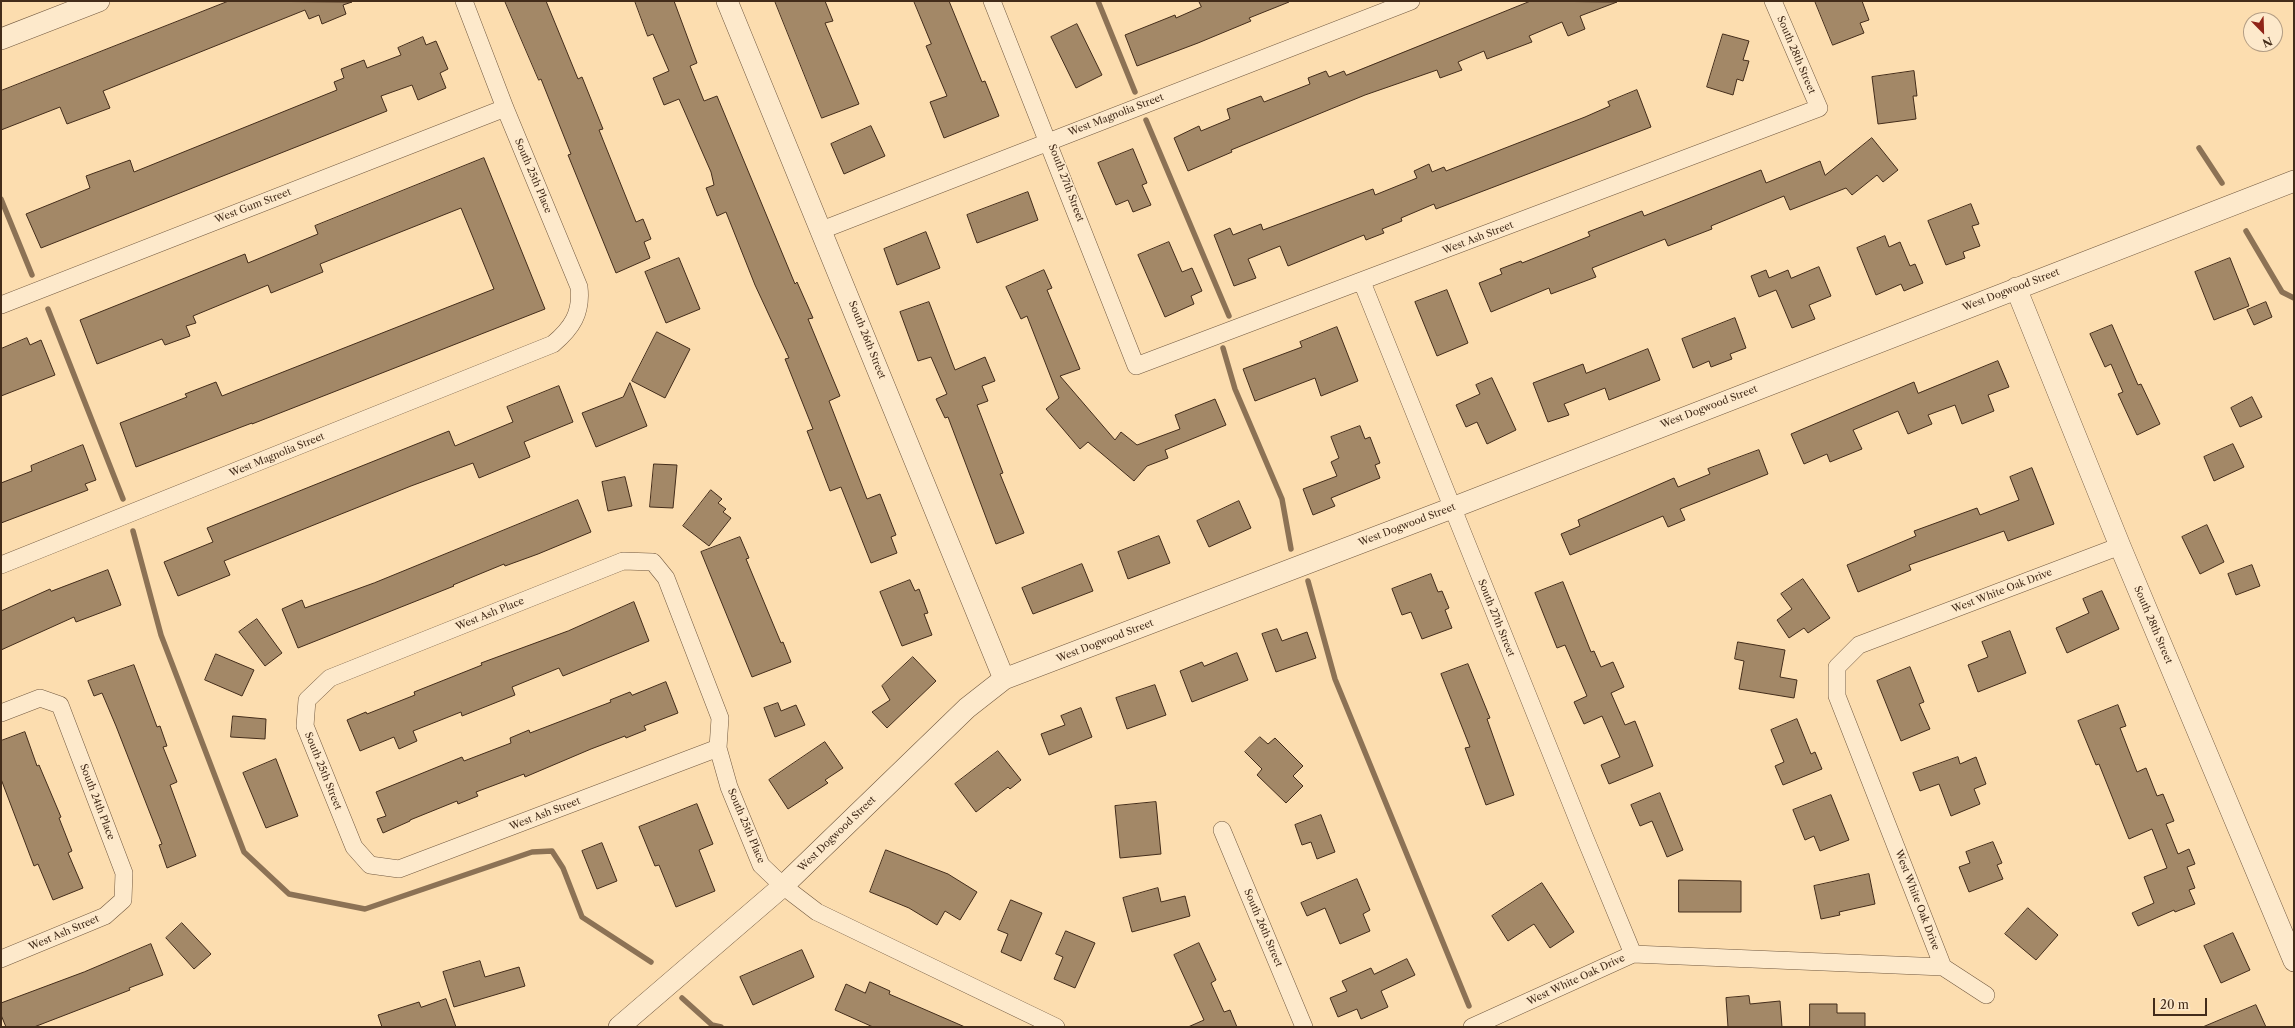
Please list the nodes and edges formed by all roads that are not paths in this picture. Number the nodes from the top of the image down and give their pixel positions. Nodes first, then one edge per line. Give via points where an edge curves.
1 (99, 1) edge
2 (464, 1) edge
3 (728, 1) edge
4 (992, 1) edge
5 (1411, 1) edge
6 (1773, 1) edge
7 (1, 39) edge
8 (505, 108) junction
9 (1819, 108) joint
10 (1049, 140) junction
11 (2294, 181) edge
12 (822, 230) junction
13 (1362, 282) junction
14 (2016, 288) junction
15 (1, 305) edge
16 (553, 344) joint
17 (1136, 366) joint
18 (1452, 508) junction
19 (2120, 546) junction
20 (652, 562) joint
21 (1, 565) edge
22 (330, 678) joint
23 (1004, 679) junction
24 (1, 713) edge
25 (718, 748) junction
26 (1222, 830) dead end
27 (370, 865) joint
28 (783, 886) junction
29 (123, 900) joint
30 (1633, 954) junction
31 (1, 959) edge
32 (2294, 961) edge
33 (1943, 966) junction
34 (1986, 995) dead end
35 (619, 1027) edge
36 (1056, 1027) edge
37 (1304, 1027) edge
38 (1472, 1027) edge

1 - 7 street
2 - 8 street, South 25th Place
3 - 12 street, South 26th Street
4 - 10 street, South 27th Street
5 - 10 street, West Magnolia Street
6 - 9 street, South 28th Street
8 - 15 street, West Gum Street
8 - 16 street, South 25th Place via 580,287 581,301 577,318 566,333
9 - 13 street, West Ash Street
10 - 12 street, West Magnolia Street
10 - 17 street, South 27th Street
11 - 14 street, West Dogwood Street
12 - 23 street, South 26th Street
13 - 17 street, West Ash Street
13 - 18 street, South 27th Street
14 - 18 street, West Dogwood Street
14 - 19 street, South 28th Street
16 - 21 street, West Magnolia Street
18 - 23 street, West Dogwood Street
18 - 30 street, South 27th Street
19 - 32 street, South 28th Street
19 - 33 street, West White Oak Drive via 1859,645 1837,667 1837,696
20 - 22 street, West Ash Place via 623,561
20 - 25 street, South 25th Place via 666,578 720,718
22 - 27 street, South 25th Street via 307,700 305,726 354,847
23 - 28 street, West Dogwood Street via 967,708
24 - 29 street, South 24th Place via 40,698 60,705 124,874
25 - 27 street, West Ash Street via 399,869
25 - 28 street, South 25th Place via 728,787 761,865
26 - 37 street, South 26th Street
28 - 35 street, West Dogwood Street
28 - 36 street, South 25th Place via 817,912
29 - 31 street, West Ash Street via 105,916
30 - 33 street, West White Oak Drive
30 - 38 street, West White Oak Drive
33 - 34 street

